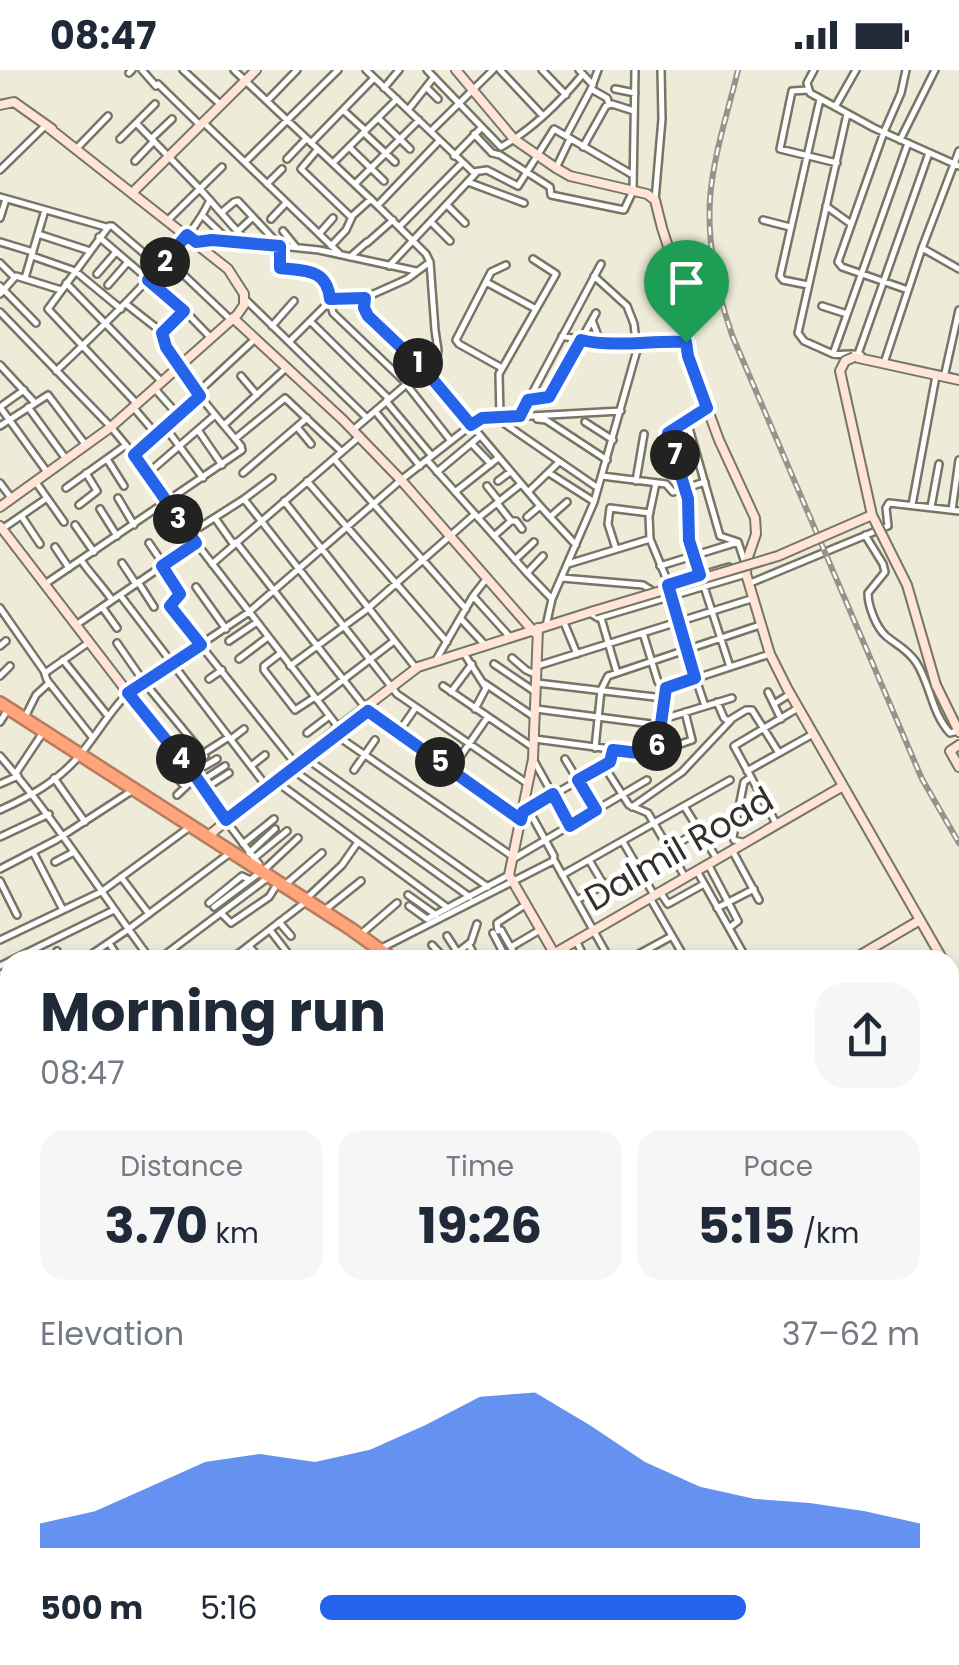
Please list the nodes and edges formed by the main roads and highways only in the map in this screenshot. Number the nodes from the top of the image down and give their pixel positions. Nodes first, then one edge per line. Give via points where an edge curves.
1 (2, 711) edge
2 (24, 720) junction
3 (79, 756) junction
4 (206, 838) junction
5 (379, 950) edge

1 - 2 highway
2 - 3 highway
2 - 3 highway
3 - 4 highway
3 - 4 highway
4 - 5 highway

